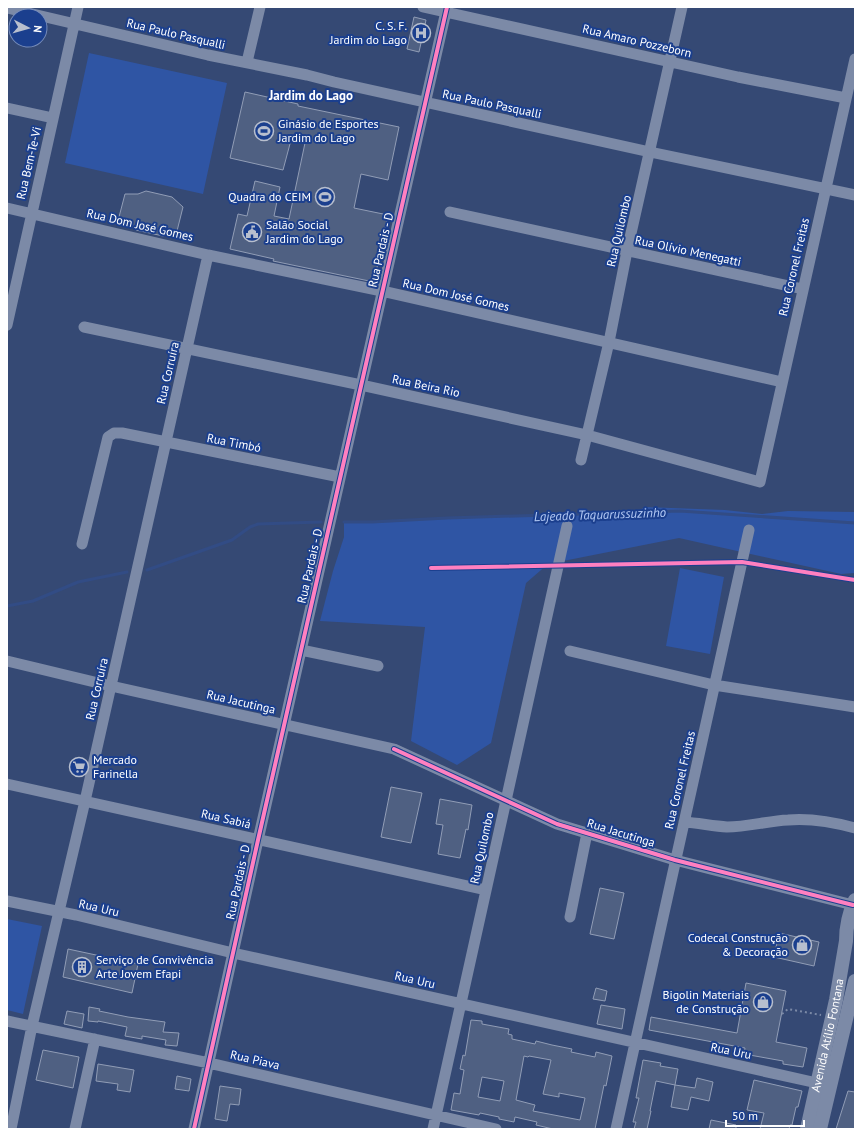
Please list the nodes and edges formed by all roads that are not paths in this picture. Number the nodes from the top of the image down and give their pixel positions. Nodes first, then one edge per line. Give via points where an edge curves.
1 (78, 7) edge
2 (260, 7) edge
3 (423, 7) edge
4 (682, 7) edge
5 (7, 8) edge
6 (446, 10) edge
7 (74, 23) junction
8 (855, 59) edge
9 (247, 62) junction
10 (670, 62) junction
11 (846, 98) junction
12 (425, 102) junction
13 (7, 108) edge
14 (52, 118) junction
15 (650, 152) junction
16 (825, 188) junction
17 (855, 195) edge
18 (7, 208) edge
19 (450, 212) dead end
20 (32, 213) junction
21 (627, 251) junction
22 (208, 255) junction
23 (803, 289) junction
24 (382, 291) junction
25 (8, 312) edge
26 (7, 325) edge
27 (84, 327) dead end
28 (609, 342) junction
29 (187, 348) junction
30 (782, 382) junction
31 (361, 385) junction
32 (587, 435) junction
33 (166, 443) junction
34 (581, 460) dead end
35 (340, 477) junction
36 (760, 482) joint
37 (567, 526) dead end
38 (749, 530) dead end
39 (82, 544) dead end
40 (301, 650) junction
41 (570, 651) dead end
42 (7, 662) edge
43 (378, 666) dead end
44 (714, 685) junction
45 (111, 686) junction
46 (855, 707) edge
47 (285, 725) junction
48 (7, 784) edge
49 (506, 800) junction
50 (85, 801) junction
51 (684, 822) junction
52 (855, 828) edge
53 (587, 834) junction
54 (258, 840) junction
55 (675, 860) junction
56 (486, 890) junction
57 (7, 901) edge
58 (854, 903) edge
59 (59, 912) junction
60 (570, 917) dead end
61 (851, 946) edge
62 (233, 953) junction
63 (855, 981) edge
64 (461, 1004) junction
65 (7, 1021) edge
66 (32, 1026) junction
67 (95, 1039) junction
68 (635, 1043) junction
69 (209, 1063) junction
70 (817, 1083) junction
71 (436, 1115) junction
72 (11, 1129) edge
73 (75, 1129) edge
74 (194, 1129) edge
75 (433, 1129) edge
76 (496, 1129) edge
77 (616, 1129) edge
78 (807, 1129) edge
79 (820, 1129) edge

1 - 7 street, Rua Bem-Te-Vi
2 - 9 street
3 - 6 street, Rua Amaro Pozzeborn
4 - 10 street, Rua Quilombo
5 - 7 street, Rua Paulo Pasqualli
6 - 10 street, Rua Amaro Pozzeborn
6 - 12 street, Rua Pardais - D
7 - 9 street, Rua Paulo Pasqualli
7 - 14 street, Rua Bem-Te-Vi
8 - 11 street, Rua Coronel Freitas
9 - 12 street, Rua Paulo Pasqualli
10 - 11 street, Rua Amaro Pozzeborn
10 - 15 street, Rua Quilombo
11 - 16 street, Rua Coronel Freitas
12 - 15 street, Rua Paulo Pasqualli
12 - 24 street, Rua Pardais - D
13 - 14 street
14 - 20 street, Rua Bem-Te-Vi
15 - 16 street, Rua Paulo Pasqualli
15 - 21 street, Rua Quilombo
16 - 17 street, Rua Paulo Pasqualli
16 - 23 street, Rua Coronel Freitas
18 - 20 street, Rua Dom José Gomes
19 - 21 street, Rua Olívio Menegatti
20 - 22 street, Rua Dom José Gomes
20 - 25 street, Rua Bem-Te-Vi
21 - 23 street, Rua Olívio Menegatti
21 - 28 street, Rua Quilombo
22 - 24 street, Rua Dom José Gomes
22 - 29 street, Rua Corruíra
23 - 30 street, Rua Coronel Freitas
24 - 28 street, Rua Dom José Gomes
24 - 31 street, Rua Pardais - D
25 - 26 street, Rua Bem-Te-Vi
27 - 29 street, Rua Beira Rio
28 - 30 street, Rua Dom José Gomes
28 - 32 street, Rua Quilombo
29 - 31 street, Rua Beira Rio
29 - 33 street, Rua Corruíra
30 - 36 street, Rua Coronel Freitas
31 - 32 street, Rua Beira Rio
31 - 35 street, Rua Pardais - D
32 - 34 street, Rua Quilombo
32 - 36 street, Rua Beira Rio
33 - 35 street, Rua Timbó
33 - 39 street, Rua Timbó via 122,433 114,433 108,437
33 - 45 street, Rua Corruíra
35 - 40 street, Rua Pardais - D
37 - 49 street, Rua Quilombo
38 - 44 street, Rua Coronel Freitas
40 - 43 street
40 - 47 street, Rua Pardais - D
41 - 44 street
42 - 45 street, Rua Jacutinga
44 - 46 street
44 - 51 street, Rua Coronel Freitas
45 - 47 street, Rua Jacutinga
45 - 50 street, Rua Corruíra
47 - 49 street, Rua Jacutinga via 394,749
47 - 54 street, Rua Pardais - D
48 - 50 street, Rua Sabiá
49 - 53 street, Rua Jacutinga via 557,824
49 - 56 street, Rua Quilombo
50 - 54 street, Rua Sabiá
50 - 59 street, Rua Corruíra
51 - 52 street via 726,827 812,820
51 - 55 street, Rua Coronel Freitas
53 - 55 street, Rua Jacutinga
53 - 60 street
54 - 56 street, Rua Sabiá
54 - 62 street, Rua Pardais - D
55 - 58 street, Rua Jacutinga
55 - 68 street, Rua Coronel Freitas
56 - 64 street, Rua Quilombo
57 - 59 street, Rua Uru
58 - 61 main road, Avenida Atílio Fontana via 846,933
59 - 62 street, Rua Uru
59 - 66 street, Rua Corruíra
61 - 70 main road, Avenida Atílio Fontana
62 - 64 street, Rua Uru
62 - 69 street, Rua Pardais - D
63 - 79 main road, Avenida Atílio Fontana
64 - 68 street, Rua Uru
64 - 71 street, Rua Quilombo
65 - 66 street, Rua Piava
66 - 67 street, Rua Piava
66 - 72 street, Rua Corruíra
67 - 69 street, Rua Piava
67 - 73 street
68 - 70 street, Rua Uru
68 - 77 street, Rua Coronel Freitas
69 - 71 street, Rua Piava
69 - 74 street, Rua Pardais - D
70 - 78 main road, Avenida Atílio Fontana
71 - 75 street, Rua Quilombo
71 - 76 street, Rua Piava

